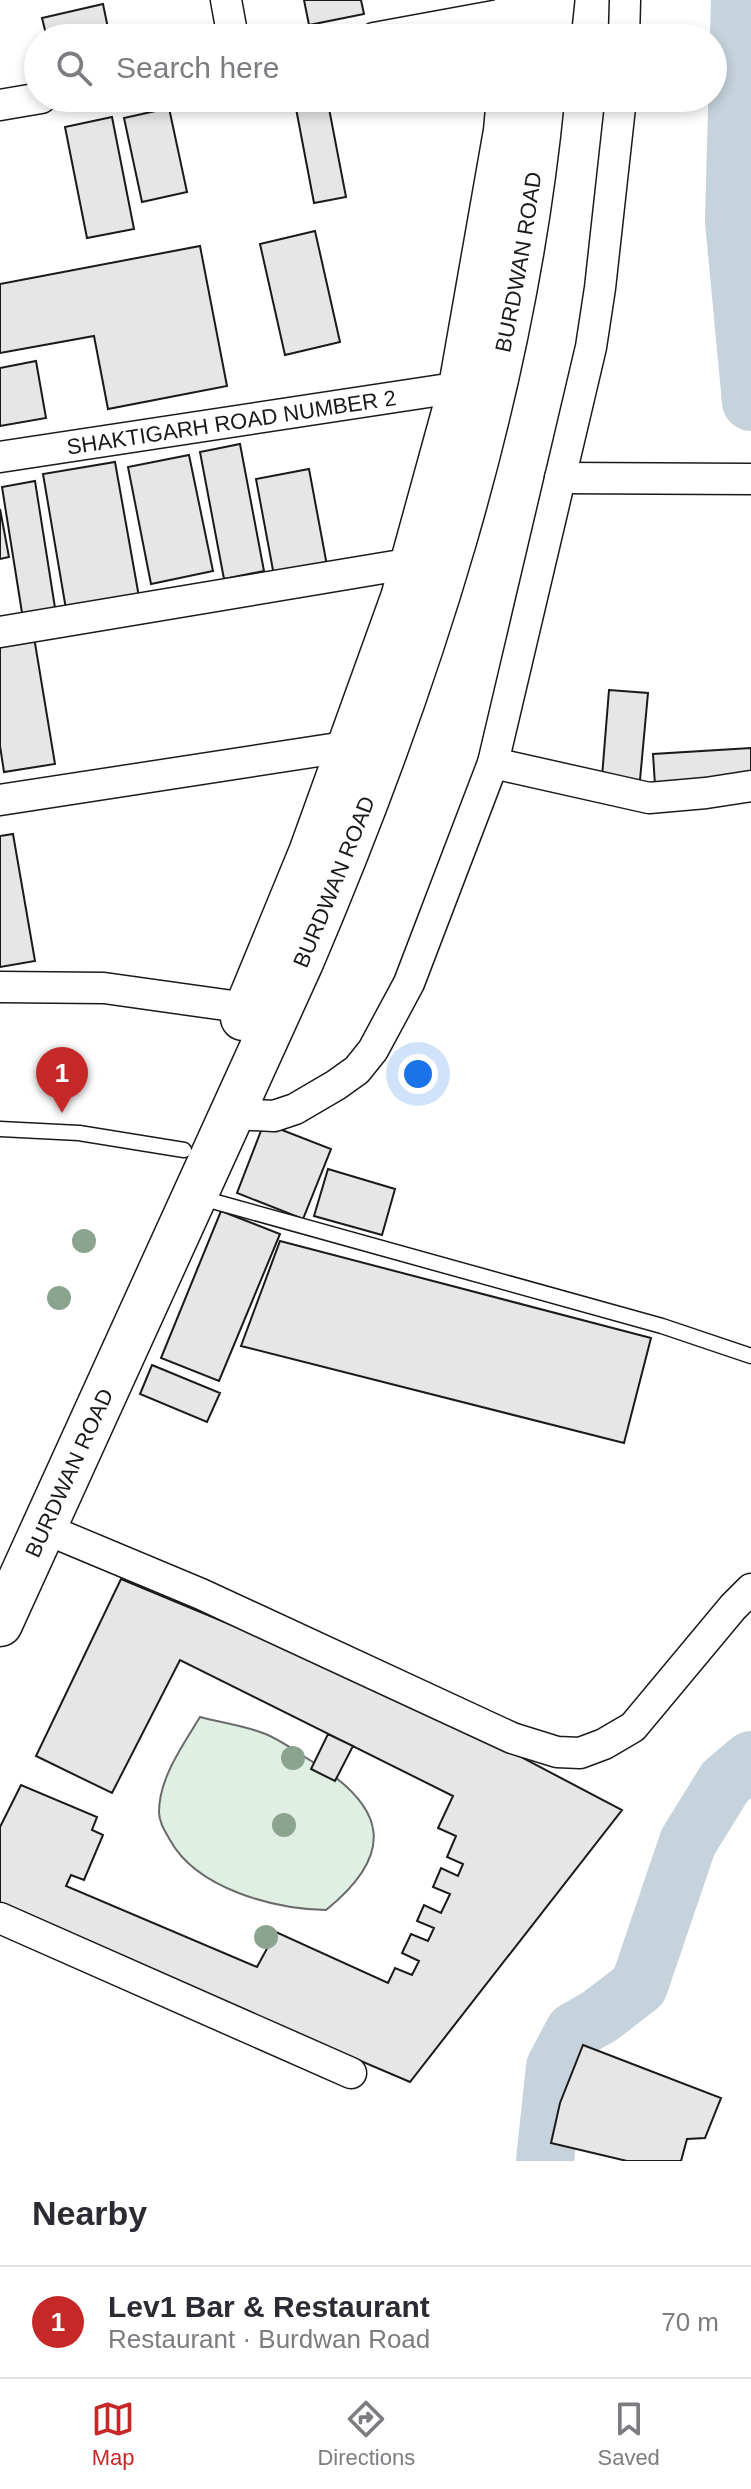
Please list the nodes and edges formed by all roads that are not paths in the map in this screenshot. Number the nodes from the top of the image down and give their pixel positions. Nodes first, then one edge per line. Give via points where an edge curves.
1 (226, 0) edge
2 (625, 0) edge
3 (529, 18) edge
4 (230, 24) edge
5 (482, 24) edge
6 (624, 24) edge
7 (24, 101) edge
8 (0, 105) edge
9 (619, 112) edge
10 (524, 115) edge
11 (461, 387) junction
12 (0, 457) edge
13 (560, 478) junction
14 (737, 479) edge
15 (413, 563) junction
16 (0, 632) edge
17 (351, 746) junction
18 (493, 763) junction
19 (751, 786) edge
20 (0, 800) edge
21 (0, 987) edge
22 (247, 1008) junction
23 (232, 1114) junction
24 (0, 1129) edge
25 (184, 1150) junction
26 (194, 1197) junction
27 (751, 1356) edge
28 (43, 1528) junction
29 (0, 1551) edge
30 (751, 1589) edge
31 (0, 1624) edge
32 (0, 1918) edge
33 (351, 2073) dead end

1 - 4 street
2 - 6 street
3 - 5 street
7 - 8 street
9 - 13 street via 591,347
10 - 11 main road, BURDWAN ROAD
10 - 23 main road, BURDWAN ROAD via 514,290 463,503 407,691 343,864
11 - 12 street, SHAKTIGARH ROAD NUMBER 2
11 - 15 main road, BURDWAN ROAD
13 - 14 street
13 - 18 street
15 - 16 street
15 - 17 main road, BURDWAN ROAD
17 - 20 street
17 - 22 main road, BURDWAN ROAD
18 - 19 street via 649,798
18 - 23 street via 409,983 373,1050 357,1070 295,1109 274,1116
21 - 22 street via 104,988
22 - 25 main road, BURDWAN ROAD
23 - 26 main road, BURDWAN ROAD
24 - 25 lane via 79,1133
25 - 29 main road, BURDWAN ROAD
26 - 27 lane via 633,1318
26 - 28 main road, BURDWAN ROAD
28 - 30 street via 201,1594 512,1738 557,1752 580,1753 633,1727
28 - 31 main road, BURDWAN ROAD
32 - 33 street

